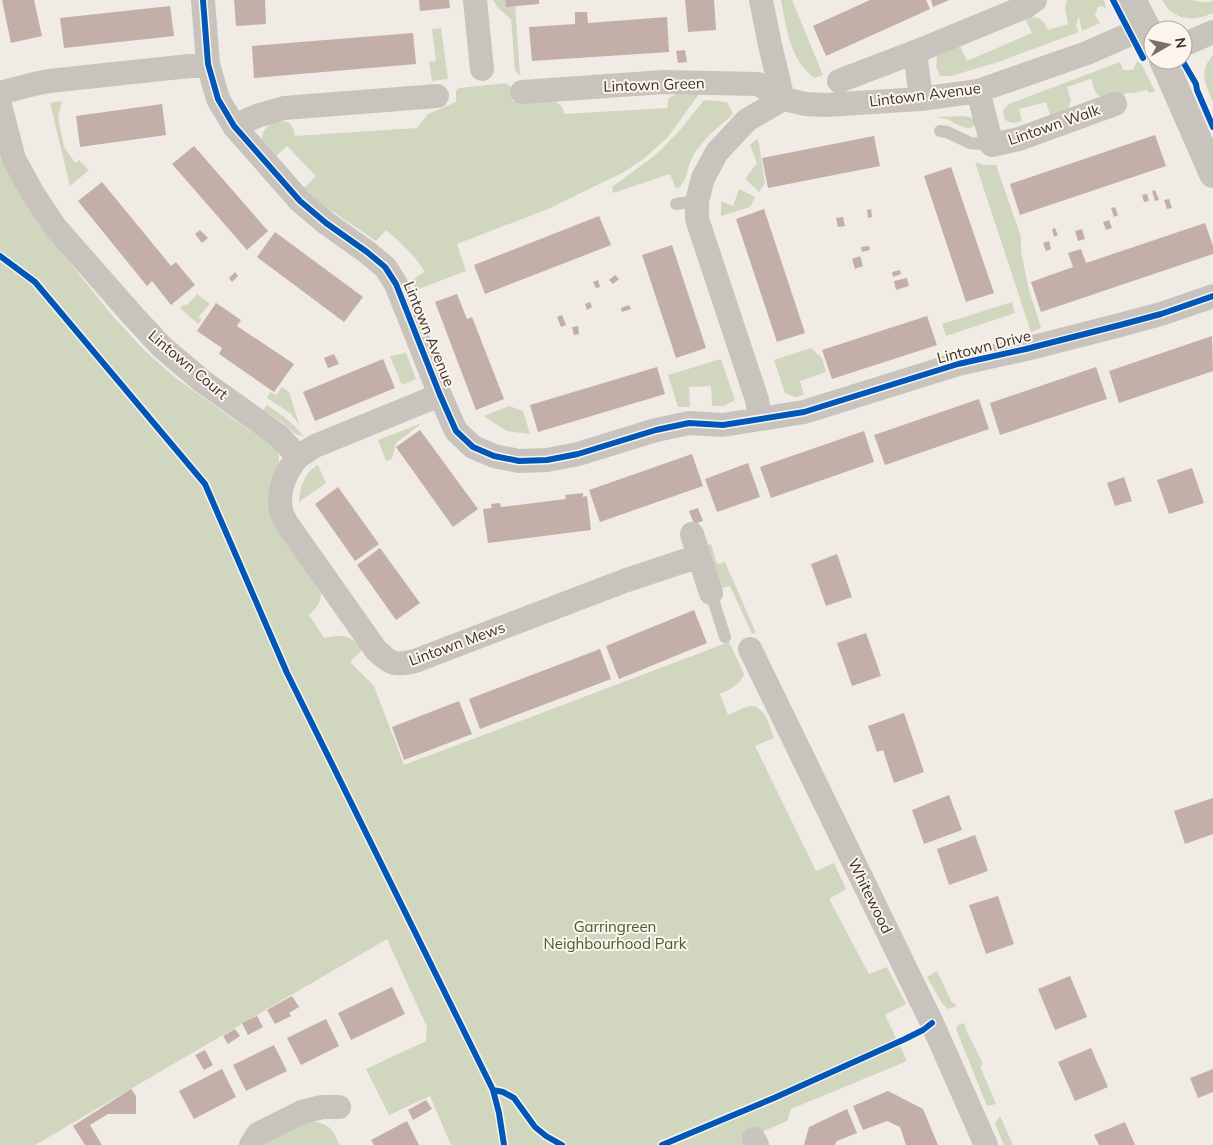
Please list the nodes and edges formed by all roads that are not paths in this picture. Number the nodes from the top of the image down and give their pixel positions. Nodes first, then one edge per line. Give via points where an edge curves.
1 (203, 0) edge
2 (475, 0) edge
3 (761, 0) edge
4 (1035, 0) edge
5 (1132, 0) edge
6 (1143, 20) edge
7 (1213, 32) edge
8 (1143, 35) edge
9 (1193, 41) edge
10 (915, 52) junction
11 (208, 64) junction
12 (482, 70) dead end
13 (1167, 70) edge
14 (839, 81) dead end
15 (978, 91) junction
16 (522, 92) dead end
17 (0, 93) edge
18 (437, 96) dead end
19 (783, 99) junction
20 (921, 99) junction
21 (1115, 104) dead end
22 (0, 105) edge
23 (234, 126) junction
24 (940, 131) dead end
25 (992, 144) junction
26 (1213, 174) edge
27 (1213, 296) edge
28 (440, 395) junction
29 (760, 419) junction
30 (298, 457) junction
31 (711, 593) joint
32 (725, 637) dead end
33 (750, 649) dead end
34 (339, 1108) dead end
35 (251, 1145) edge
36 (986, 1145) edge

1 - 11 street, Lintown Avenue
2 - 12 street
3 - 19 street
4 - 10 street
5 - 6 street
7 - 9 street
8 - 15 street, Lintown Avenue
10 - 14 street
10 - 20 street
11 - 17 street via 49,81
11 - 23 street, Lintown Avenue via 218,100
13 - 26 street
15 - 20 street, Lintown Avenue
15 - 25 street, Lintown Walk
16 - 19 street, Lintown Green via 664,82 758,84
18 - 23 street via 284,108
19 - 20 street, Lintown Avenue via 825,105
19 - 29 street via 747,120 716,152 686,202 697,219 757,400
21 - 25 street, Lintown Walk via 1019,139
22 - 30 street, Lintown Court via 14,159 55,227 162,347 202,381 279,436
23 - 28 street, Lintown Avenue via 300,201 385,267 396,284
24 - 25 lane, Lintown Walk via 970,143
27 - 29 street, Lintown Drive via 1120,325 958,364 804,412
28 - 29 street, Lintown Avenue via 456,431 473,447 494,456 519,460 547,460 578,454 689,423 723,425
28 - 30 street via 315,446
30 - 31 street, Lintown Mews via 283,482 282,514 376,650 388,662 403,664 415,661 624,582 696,545
31 - 32 lane
33 - 36 street, Whitewood via 932,1023
34 - 35 street via 322,1107 302,1112 258,1134

